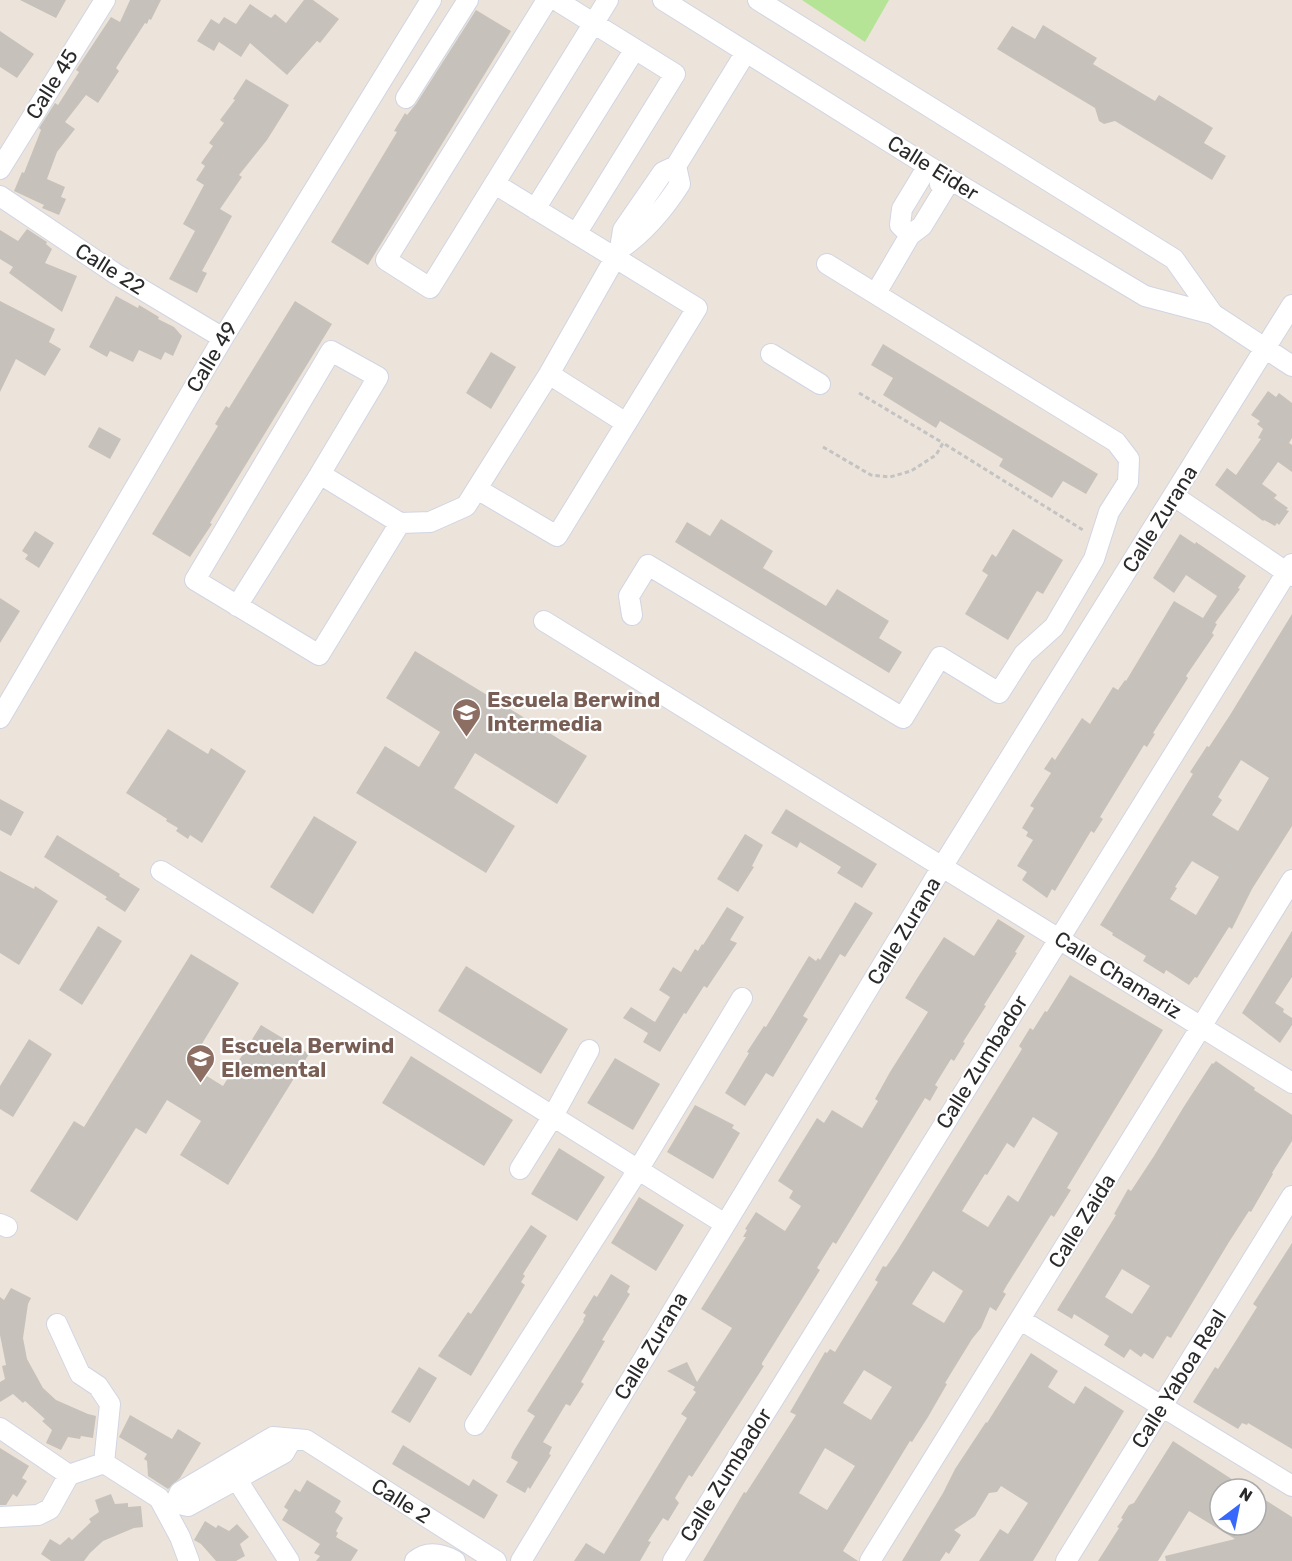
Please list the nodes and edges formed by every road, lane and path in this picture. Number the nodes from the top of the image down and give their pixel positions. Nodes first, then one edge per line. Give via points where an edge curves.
1 (105, 0) edge
2 (431, 0) edge
3 (468, 0) edge
4 (546, 0) edge
5 (556, 0) edge
6 (608, 0) edge
7 (663, 0) edge
8 (758, 0) edge
9 (594, 23) junction
10 (635, 49) junction
11 (746, 52) junction
12 (406, 98) dead end
13 (928, 166) junction
14 (0, 169) edge
15 (943, 180) junction
16 (495, 184) junction
17 (0, 196) edge
18 (535, 209) junction
19 (576, 234) junction
20 (910, 235) junction
21 (618, 254) junction
22 (827, 264) dead end
23 (876, 293) junction
24 (1292, 306) edge
25 (1213, 315) junction
26 (223, 338) junction
27 (1267, 348) junction
28 (771, 354) dead end
29 (1292, 366) edge
30 (549, 374) junction
31 (820, 384) dead end
32 (858, 393) dead end
33 (626, 423) junction
34 (943, 443) junction
35 (823, 447) dead end
36 (320, 474) junction
37 (477, 489) junction
38 (1174, 496) junction
39 (400, 523) junction
40 (1100, 541) junction
41 (1290, 571) edge
42 (237, 606) junction
43 (632, 615) dead end
44 (544, 621) dead end
45 (0, 718) edge
46 (944, 867) junction
47 (161, 871) dead end
48 (1292, 880) edge
49 (1058, 939) junction
50 (742, 998) dead end
51 (1201, 1027) junction
52 (589, 1050) dead end
53 (1292, 1083) edge
54 (553, 1116) junction
55 (520, 1169) dead end
56 (638, 1170) junction
57 (1292, 1196) edge
58 (725, 1224) junction
59 (1021, 1320) junction
60 (57, 1324) dead end
61 (1162, 1405) junction
62 (475, 1425) dead end
63 (0, 1428) edge
64 (104, 1463) junction
65 (231, 1472) junction
66 (69, 1475) junction
67 (1292, 1486) edge
68 (170, 1506) junction
69 (0, 1517) edge
70 (189, 1561) edge
71 (289, 1561) edge
72 (415, 1561) edge
73 (455, 1561) edge
74 (496, 1561) edge
75 (521, 1561) edge
76 (673, 1561) edge
77 (870, 1561) edge
78 (1066, 1561) edge

1 - 14 street, Calle 45
2 - 26 street, Calle 49
3 - 12 street
4 - 16 street via 386,261 430,288
5 - 9 street
6 - 9 street
7 - 11 street, Calle Eider
8 - 25 street, Calle Eider via 1174,259
9 - 10 street
9 - 16 street
10 - 18 street
10 - 19 street via 675,74
11 - 13 street, Calle Eider
11 - 21 street via 676,166 680,184 664,208
13 - 15 street, Calle Eider
13 - 20 street via 902,209 900,225
15 - 20 street via 944,190 922,226
15 - 25 street, Calle Eider via 1145,296
16 - 18 street
17 - 26 street, Calle 22 via 116,274
18 - 19 street
19 - 21 street
20 - 23 street
21 - 30 street
21 - 33 street via 697,308
22 - 23 street
23 - 40 street via 1116,442 1129,459 1128,482 1109,512
24 - 27 street, Calle Zurana
25 - 27 street, Calle Eider
26 - 45 street, Calle 49
27 - 29 street, Calle Eider
27 - 38 street, Calle Zurana
28 - 31 street
30 - 33 street
30 - 37 street
32 - 34 path
33 - 37 street via 557,536
34 - 35 path via 936,455 911,471 890,477 871,475
34 - 40 path
36 - 39 street
36 - 42 street
36 - 42 street via 378,377 331,351 195,580
37 - 39 street via 466,506 430,522
38 - 41 street
38 - 46 street, Calle Zurana
39 - 42 street via 319,655
40 - 43 street via 1094,559 1054,627 1024,654 999,693 940,657 903,718 648,565 629,596
41 - 49 street, Calle Zumbador
44 - 46 street, Calle Chamariz
46 - 49 street, Calle Chamariz
46 - 58 street, Calle Zurana
47 - 54 street
48 - 51 street, Calle Zaida
49 - 51 street, Calle Chamariz
49 - 76 street, Calle Zumbador
50 - 56 street
51 - 53 street, Calle Chamariz
51 - 59 street, Calle Zaida
52 - 54 street
54 - 55 street
54 - 56 street
56 - 58 street
56 - 62 street
57 - 61 street, Calle Yaboa Real
58 - 75 street, Calle Zurana
59 - 61 street
59 - 77 street, Calle Zaida
60 - 64 street via 80,1374 99,1386 110,1404
61 - 67 street
61 - 78 street, Calle Yaboa Real
63 - 66 street
64 - 66 street
64 - 68 street
65 - 68 street via 180,1492
65 - 71 street
65 - 74 street, Calle 2 via 273,1437 299,1440
66 - 69 street via 50,1509 38,1515
68 - 70 street
72 - 73 street via 432,1554

